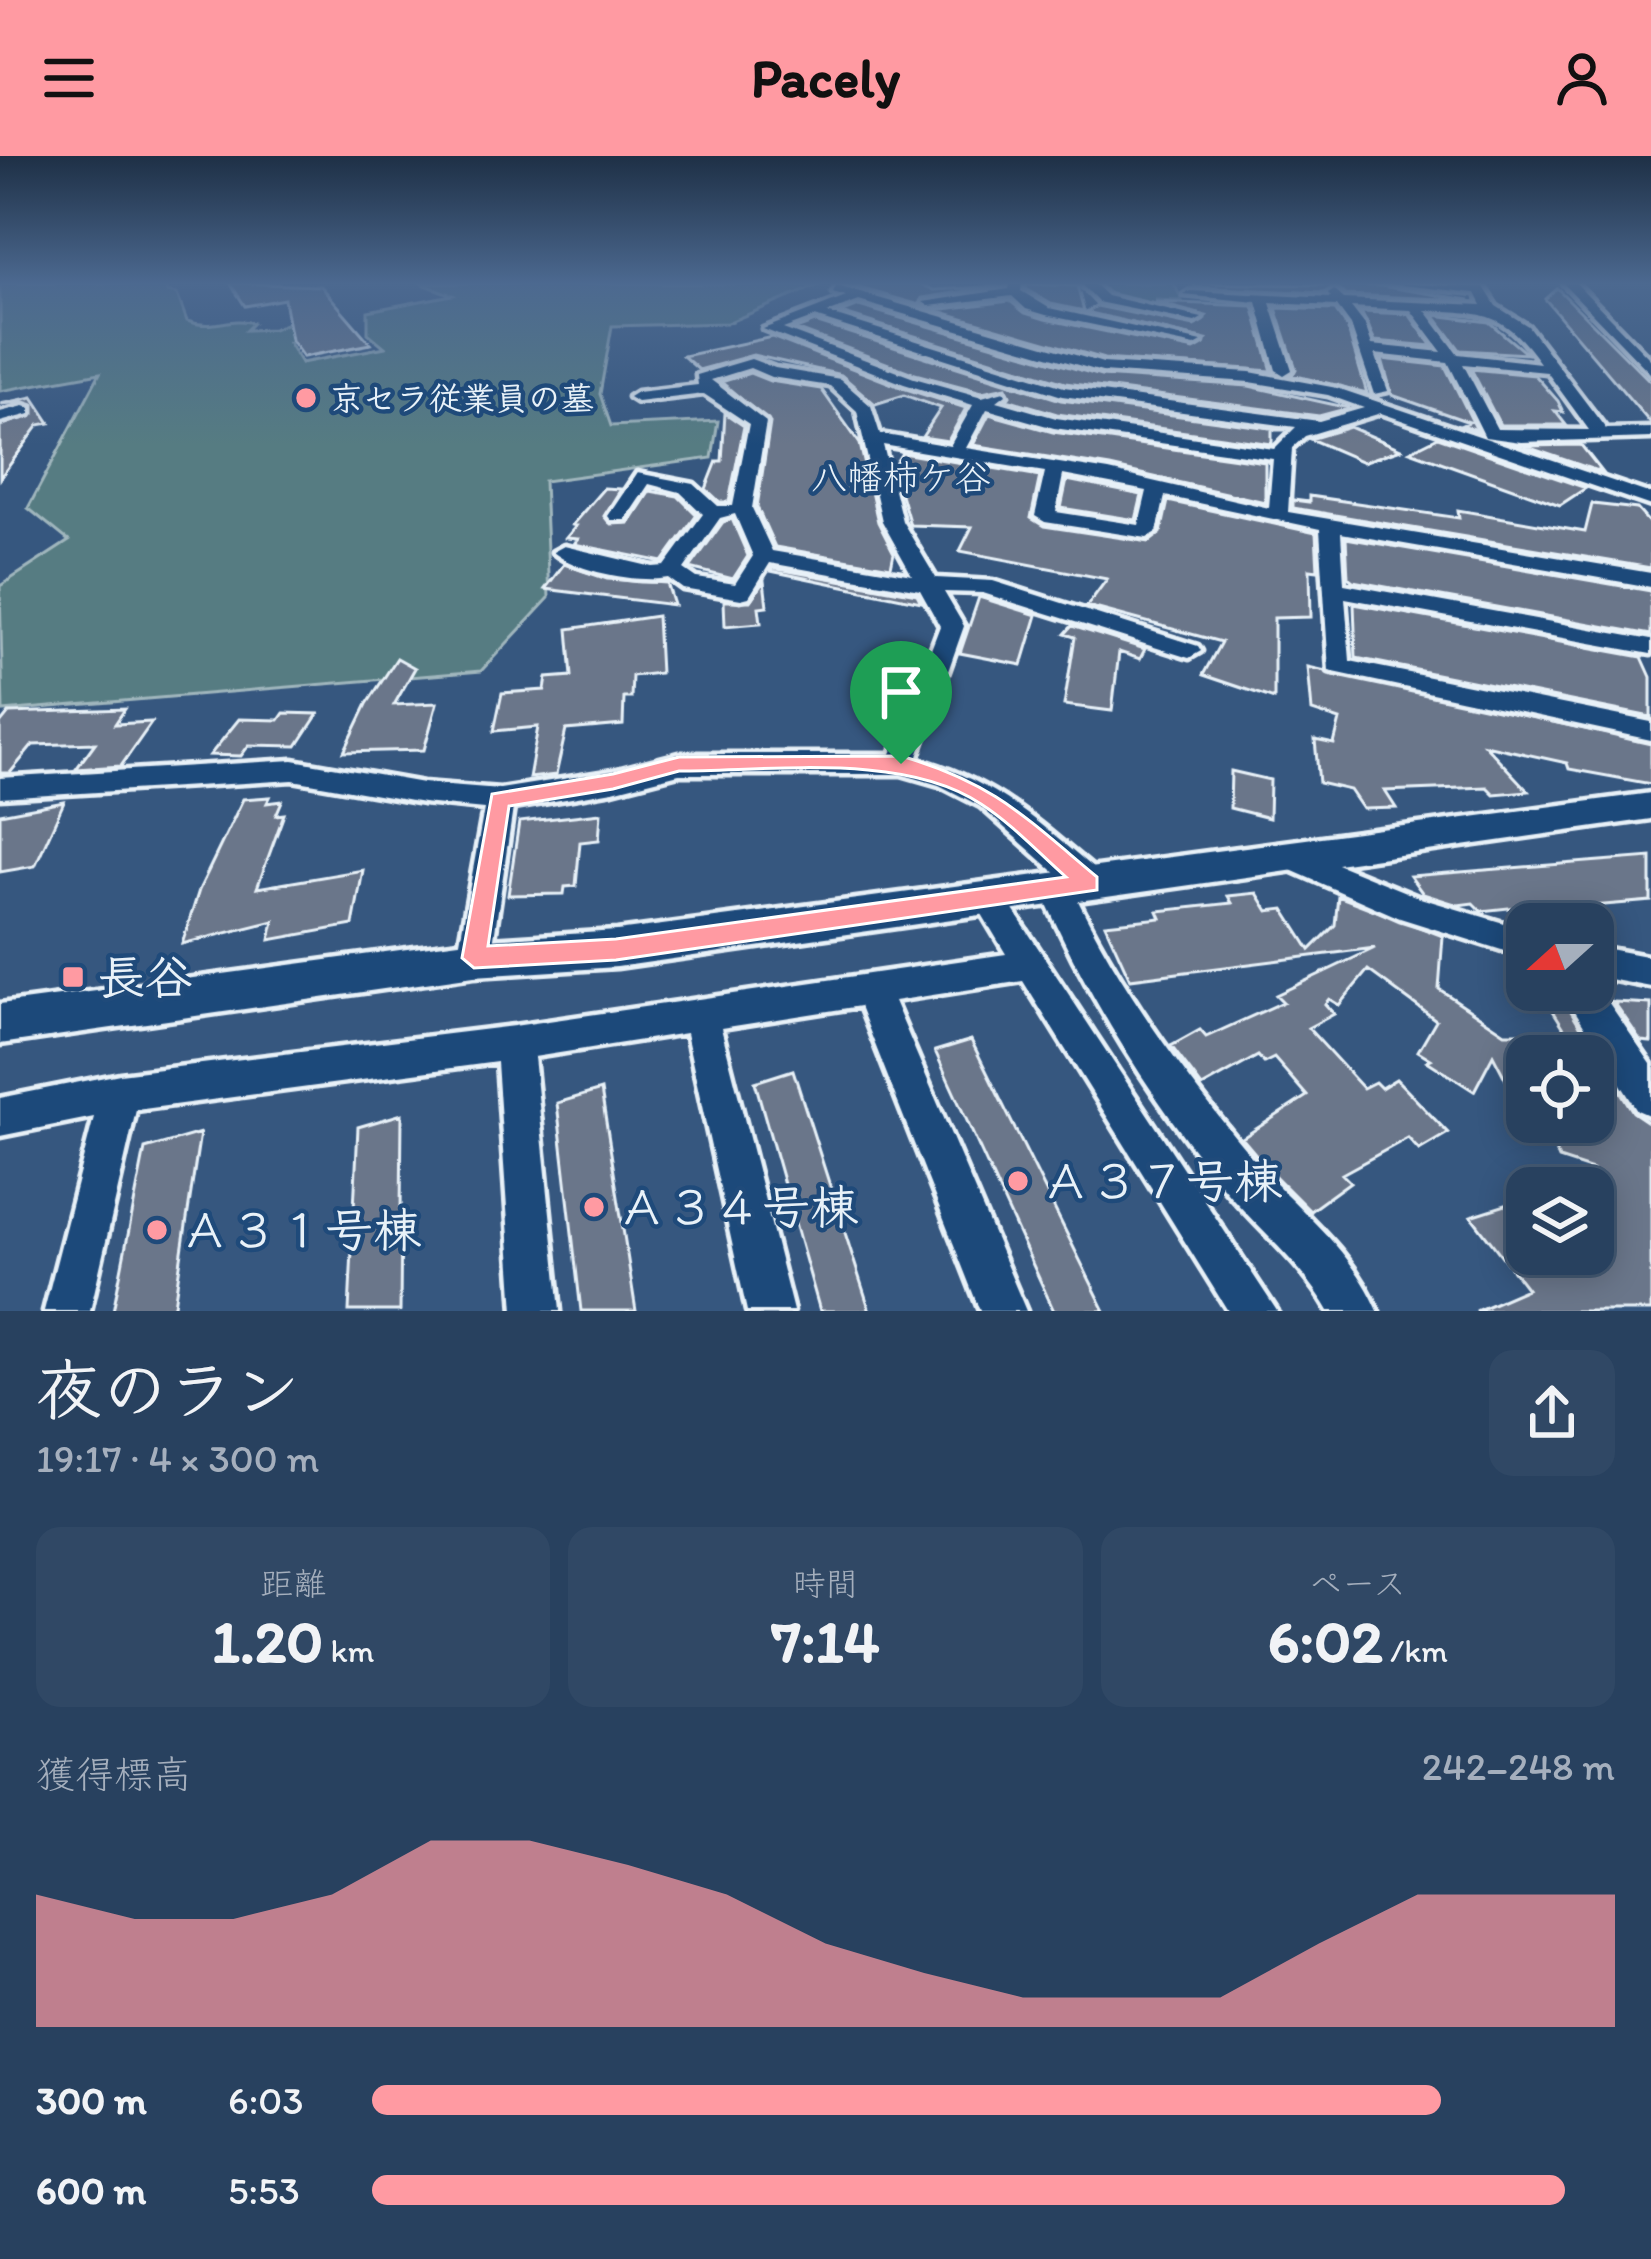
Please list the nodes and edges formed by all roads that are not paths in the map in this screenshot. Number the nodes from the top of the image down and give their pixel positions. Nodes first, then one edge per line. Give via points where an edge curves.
1 (792, 337) edge
2 (889, 337) edge
3 (999, 337) edge
4 (1043, 337) edge
5 (1171, 337) edge
6 (1195, 337) edge
7 (1274, 337) edge
8 (1362, 337) edge
9 (1438, 337) edge
10 (1528, 337) edge
11 (1622, 337) edge
12 (1625, 340) junction
13 (1195, 342) junction
14 (1651, 343) edge
15 (1366, 349) junction
16 (1062, 357) junction
17 (1453, 358) junction
18 (1198, 362) junction
19 (1550, 368) junction
20 (1651, 369) edge
21 (1284, 370) junction
22 (1023, 380) junction
23 (706, 389) junction
24 (637, 397) dead end
25 (1380, 400) junction
26 (982, 404) junction
27 (24, 411) dead end
28 (0, 417) edge
29 (1320, 426) junction
30 (1490, 433) junction
31 (1651, 433) edge
32 (1600, 434) junction
33 (876, 439) junction
34 (955, 452) junction
35 (1280, 455) junction
36 (1055, 469) junction
37 (1157, 488) junction
38 (1651, 500) edge
39 (742, 508) junction
40 (714, 513) junction
41 (618, 516) dead end
42 (1278, 516) junction
43 (1330, 525) junction
44 (564, 551) dead end
45 (764, 556) junction
46 (672, 572) junction
47 (1651, 580) edge
48 (931, 585) junction
49 (1333, 589) junction
50 (1651, 647) edge
51 (1190, 652) dead end
52 (1651, 731) edge
53 (901, 764) junction
54 (0, 788) edge
55 (500, 800) junction
56 (1651, 806) edge
57 (1288, 856) junction
58 (1072, 886) junction
59 (989, 899) junction
60 (1506, 938) edge
61 (474, 958) junction
62 (1029, 965) junction
63 (1614, 965) edge
64 (1651, 972) edge
65 (871, 989) junction
66 (1594, 1011) edge
67 (700, 1015) junction
68 (0, 1024) edge
69 (514, 1043) junction
70 (120, 1093) junction
71 (1651, 1097) edge
72 (0, 1117) edge
73 (67, 1311) edge
74 (537, 1311) edge
75 (770, 1311) edge
76 (1003, 1311) edge
77 (1254, 1311) edge
78 (1355, 1311) edge

1 - 26 street
2 - 22 street
3 - 16 street
4 - 18 street via 1099,354
5 - 13 street
6 - 13 street
7 - 21 street
8 - 15 street
9 - 17 street
10 - 19 street
11 - 12 street
12 - 14 street
12 - 20 street
13 - 18 street
15 - 17 street
15 - 25 street
16 - 22 street
16 - 25 street
17 - 19 street
17 - 30 street
18 - 21 street
19 - 32 street
21 - 25 street
22 - 26 street
22 - 29 street
23 - 24 street
23 - 33 street via 702,378 751,363 835,382 865,409
23 - 39 street via 758,422
25 - 29 street
25 - 30 street
25 - 38 street
26 - 34 street
26 - 35 street via 1091,430
27 - 28 street
29 - 35 street via 1299,432
30 - 32 street
31 - 32 street
33 - 34 street
33 - 48 street via 892,521
34 - 36 street
35 - 42 street
36 - 37 street
36 - 37 street via 1045,516 1148,532
37 - 42 street
39 - 40 street
39 - 45 street
40 - 41 street via 687,488 644,477
40 - 46 street
42 - 43 street
43 - 47 street
43 - 49 street
44 - 46 street
45 - 46 street via 741,592 691,584
45 - 48 street
48 - 51 street via 985,586
48 - 53 street via 952,626
49 - 50 street
49 - 52 street via 1337,666
53 - 55 street via 679,764
53 - 58 street via 989,799
54 - 55 street via 293,770
55 - 61 street
56 - 57 street
57 - 58 street
57 - 60 street via 1412,909
58 - 59 street
58 - 78 street via 1080,942 1144,1047 1238,1173 1327,1264
59 - 61 street via 616,949
59 - 62 street
61 - 68 street
62 - 65 street
62 - 77 street
63 - 64 street
65 - 67 street
65 - 76 street
66 - 71 street
67 - 69 street
67 - 75 street
69 - 70 street
69 - 74 street
70 - 72 street
70 - 73 street

